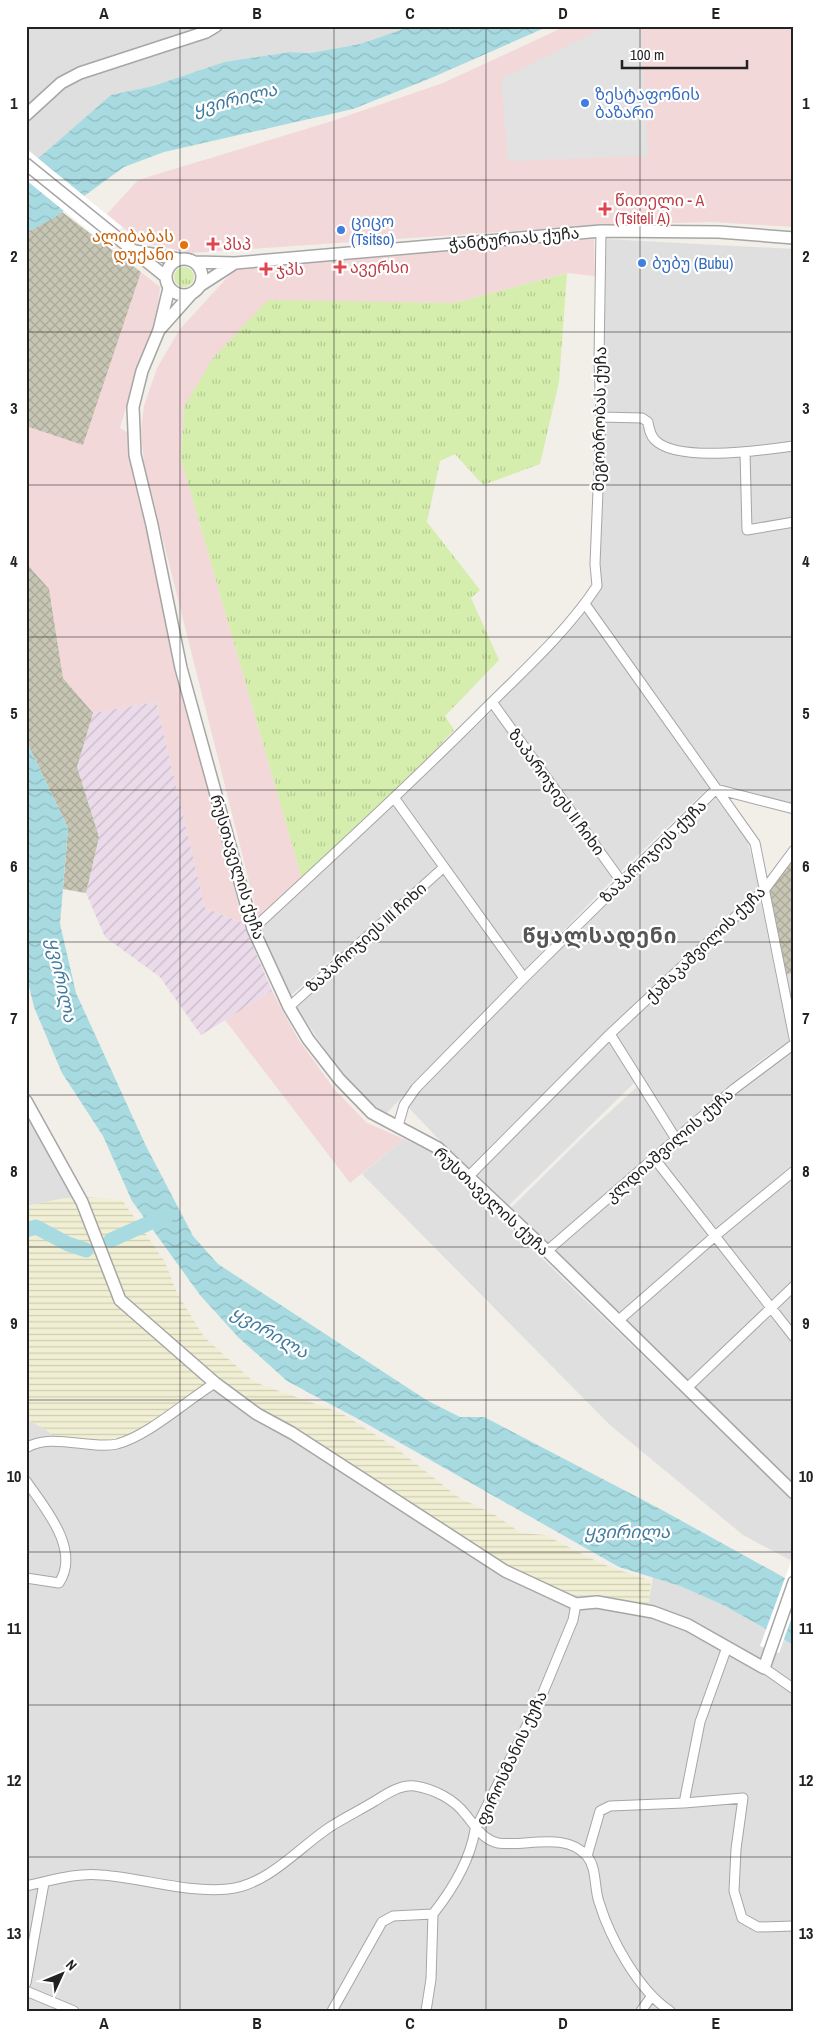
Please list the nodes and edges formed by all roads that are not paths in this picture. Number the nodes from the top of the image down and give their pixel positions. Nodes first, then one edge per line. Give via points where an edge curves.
1 (216, 26) edge
2 (26, 115) edge
3 (26, 164) edge
4 (601, 231) junction
5 (794, 238) edge
6 (134, 251) junction
7 (178, 259) junction
8 (195, 262) junction
9 (235, 263) junction
10 (168, 282) junction
11 (201, 284) junction
12 (192, 293) junction
13 (159, 330) junction
14 (601, 417) junction
15 (794, 446) edge
16 (745, 452) junction
17 (794, 522) edge
18 (585, 604) junction
19 (492, 702) junction
20 (716, 789) junction
21 (395, 798) junction
22 (794, 809) edge
23 (794, 850) edge
24 (444, 867) junction
25 (621, 881) junction
26 (765, 889) junction
27 (253, 928) junction
28 (524, 978) junction
29 (289, 1007) junction
30 (610, 1034) junction
31 (794, 1038) edge
32 (794, 1044) edge
33 (26, 1101) edge
34 (398, 1126) junction
35 (676, 1139) junction
36 (654, 1158) junction
37 (794, 1171) edge
38 (469, 1176) junction
39 (715, 1236) junction
40 (547, 1250) junction
41 (794, 1286) edge
42 (770, 1306) junction
43 (619, 1320) junction
44 (794, 1337) edge
45 (215, 1383) junction
46 (687, 1388) junction
47 (26, 1448) edge
48 (26, 1481) edge
49 (794, 1493) edge
50 (26, 1578) edge
51 (794, 1582) edge
52 (576, 1604) junction
53 (727, 1647) junction
54 (764, 1668) junction
55 (794, 1689) edge
56 (684, 1803) junction
57 (475, 1830) junction
58 (587, 1856) junction
59 (44, 1883) junction
60 (26, 1886) edge
61 (433, 1914) junction
62 (794, 1926) edge
63 (26, 1983) edge
64 (26, 1990) edge
65 (651, 1997) junction
66 (74, 2011) edge
67 (332, 2011) edge
68 (426, 2011) edge
69 (641, 2011) edge
70 (670, 2011) edge

1 - 2 street via 80,73 61,83
3 - 6 street
4 - 5 street, ჭანტურიას ქუჩა via 719,232
4 - 9 street, ჭანტურიას ქუჩა
4 - 14 street, მეგობრობას ქუჩა
6 - 7 street
6 - 10 street
7 - 8 street via 187,258
7 - 10 street via 170,264
8 - 9 street, ჭანტურიას ქუჩა
8 - 11 street via 202,275
9 - 11 street, ჭანტურიას ქუჩა
10 - 12 street via 181,295
10 - 13 street, რუსთაველის ქუჩა
11 - 12 street
12 - 13 street, რუსთაველის ქუჩა
13 - 27 street, რუსთაველის ქუჩა via 142,372 133,407 134,455 181,668
14 - 16 street via 642,418 648,422 650,434 656,441 680,452
14 - 18 street, მეგობრობას ქუჩა via 595,564 597,586
15 - 16 street
16 - 17 street via 747,530
18 - 19 street
18 - 20 street
19 - 21 street
19 - 25 street, ზაპაროჯიეს II ჩიხი
20 - 22 street, ზაპაროჯიეს ქუჩა
20 - 25 street, ზაპაროჯიეს ქუჩა
20 - 26 street via 755,843
21 - 24 street
21 - 27 street
23 - 26 street, ქაშაკაშვილის ქუჩა
24 - 28 street
24 - 29 street, ზაპაროჯიეს III ჩიხი
25 - 28 street, ზაპაროჯიეს ქუჩა
26 - 30 street, ქაშაკაშვილის ქუჩა
26 - 31 street
27 - 29 street, რუსთაველის ქუჩა
28 - 34 street, ზაპაროჯიეს ქუჩა via 416,1088 404,1106
29 - 34 street, რუსთაველის ქუჩა via 308,1039 339,1079 372,1113
30 - 35 street
30 - 38 street, ქაშაკაშვილის ქუჩა
32 - 35 street, კლდიაშვილის ქუჩა via 734,1089
33 - 45 street via 82,1202 120,1300
34 - 38 street, რუსთაველის ქუჩა via 438,1148
35 - 36 street, კლდიაშვილის ქუჩა
36 - 39 street
36 - 40 street, კლდიაშვილის ქუჩა
37 - 39 street
38 - 40 street, რუსთაველის ქუჩა
39 - 42 street
39 - 43 street
40 - 43 street, რუსთაველის ქუჩა
41 - 42 street
42 - 44 street
42 - 46 street
43 - 46 street, რუსთაველის ქუჩა
45 - 47 street via 134,1438 114,1444 40,1442
45 - 52 street via 257,1414 292,1433 505,1571
46 - 49 street, რუსთაველის ქუჩა
48 - 50 street via 49,1514 67,1558 59,1583
51 - 54 street
52 - 53 street via 597,1602 653,1612 688,1625
52 - 57 street, ფიროსმანის ქუჩა via 573,1620 542,1696
53 - 54 street
53 - 56 street via 700,1722
54 - 55 street
56 - 58 street via 610,1806 600,1810
56 - 62 street via 743,1798 734,1891 742,1918 758,1927
57 - 58 street, ფიროსმანის ქუჩა via 497,1843 554,1842 573,1846
57 - 59 street via 466,1814 440,1793 413,1786 393,1790 329,1827 254,1882 229,1889 193,1889 100,1874
57 - 61 street via 472,1846 446,1897
58 - 65 street via 612,1938
59 - 60 street
59 - 63 street
61 - 67 street via 393,1916 382,1922
61 - 68 street via 431,1979
64 - 66 street
65 - 69 street
65 - 70 street

